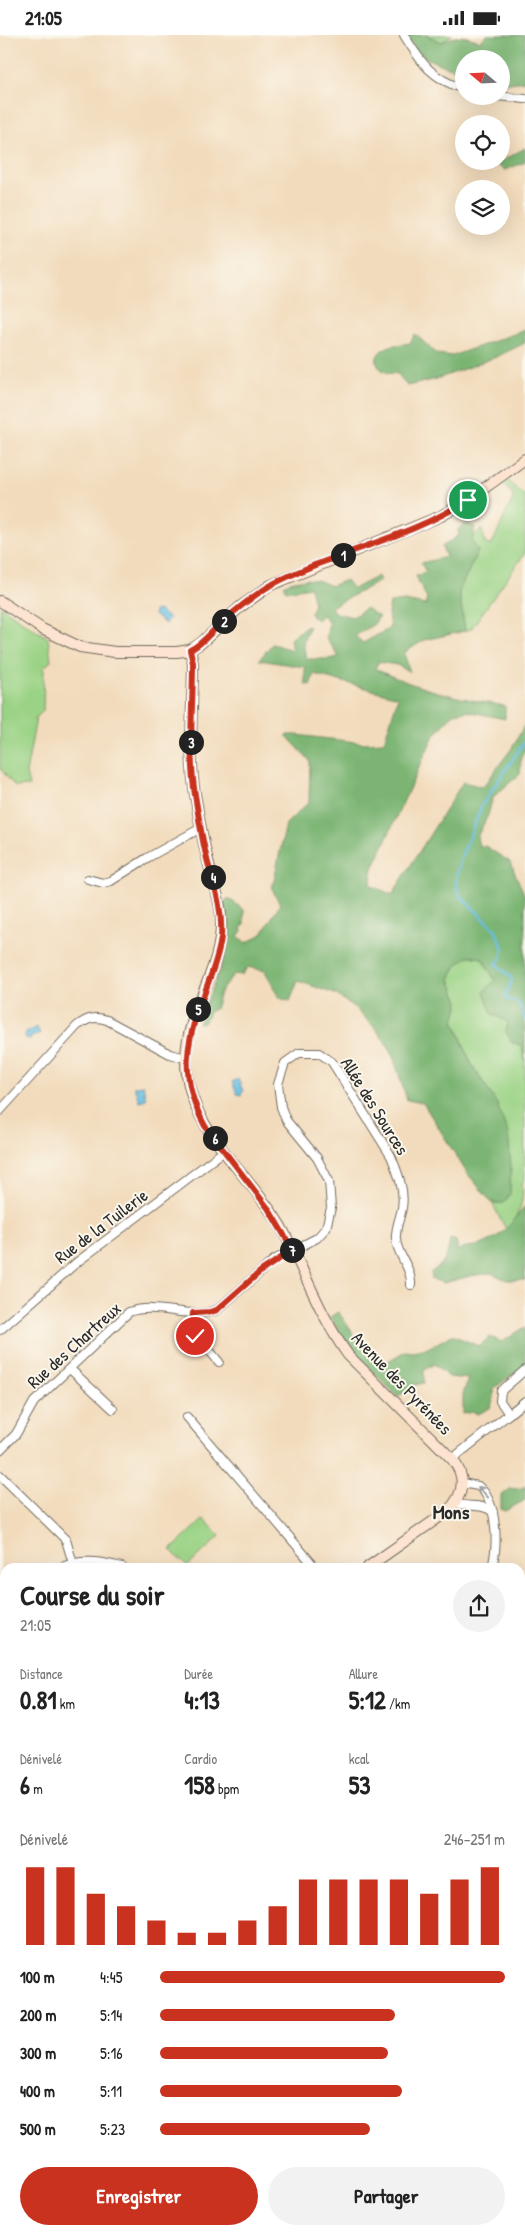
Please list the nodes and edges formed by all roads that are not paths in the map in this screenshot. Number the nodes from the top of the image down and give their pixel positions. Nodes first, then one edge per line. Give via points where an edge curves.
1 (404, 35) edge
2 (455, 86) edge
3 (510, 97) edge
4 (525, 99) edge
5 (525, 459) edge
6 (0, 601) edge
7 (190, 650) junction
8 (201, 828) junction
9 (88, 879) dead end
10 (186, 1058) junction
11 (0, 1111) edge
12 (224, 1151) junction
13 (293, 1250) junction
14 (411, 1285) dead end
15 (193, 1313) junction
16 (0, 1330) edge
17 (219, 1362) dead end
18 (70, 1369) junction
19 (525, 1371) edge
20 (525, 1401) edge
21 (113, 1409) dead end
22 (509, 1414) junction
23 (188, 1417) dead end
24 (0, 1450) edge
25 (452, 1459) junction
26 (0, 1475) edge
27 (462, 1483) junction
28 (455, 1503) junction
29 (493, 1512) junction
30 (73, 1563) edge
31 (82, 1563) edge
32 (101, 1563) edge
33 (312, 1563) edge
34 (374, 1563) edge
35 (493, 1563) edge

1 - 2 street via 431,73
3 - 4 street
5 - 7 street via 441,516 272,585 240,607
6 - 7 street via 42,629 80,647 114,652
7 - 8 street, Avenue des Pyrénées via 193,663 191,765
8 - 9 street via 111,881 104,883
8 - 10 street, Avenue des Pyrénées via 218,898 221,939 215,965 191,1027
10 - 11 street via 170,1054 107,1020 86,1019
10 - 12 street, Avenue des Pyrénées via 197,1112
12 - 13 street, Avenue des Pyrénées via 268,1208
12 - 16 street, Rue de la Tuilerie via 76,1263
13 - 14 street, Allée des Sources via 324,1232 331,1208 331,1189 325,1171 286,1120 279,1100 279,1077 285,1063 299,1053 313,1052 327,1057 337,1069 396,1167 402,1197 396,1238
13 - 15 street, Rue des Chartreux via 261,1271 217,1310
13 - 25 street, Avenue des Pyrénées via 322,1314 348,1355
15 - 17 street via 192,1330
15 - 18 street, Rue des Chartreux via 143,1309 129,1312
18 - 21 street
18 - 24 street, Rue des Chartreux via 34,1402 16,1434
19 - 22 street via 500,1391 500,1401
20 - 22 street
22 - 25 street
23 - 33 street
25 - 27 street, Avenue des Pyrénées via 459,1468
26 - 30 street via 66,1540
27 - 28 street
29 -> 27 street via 483,1489
28 - 29 street via 484,1507
28 - 34 street
29 - 35 street
31 - 32 street

